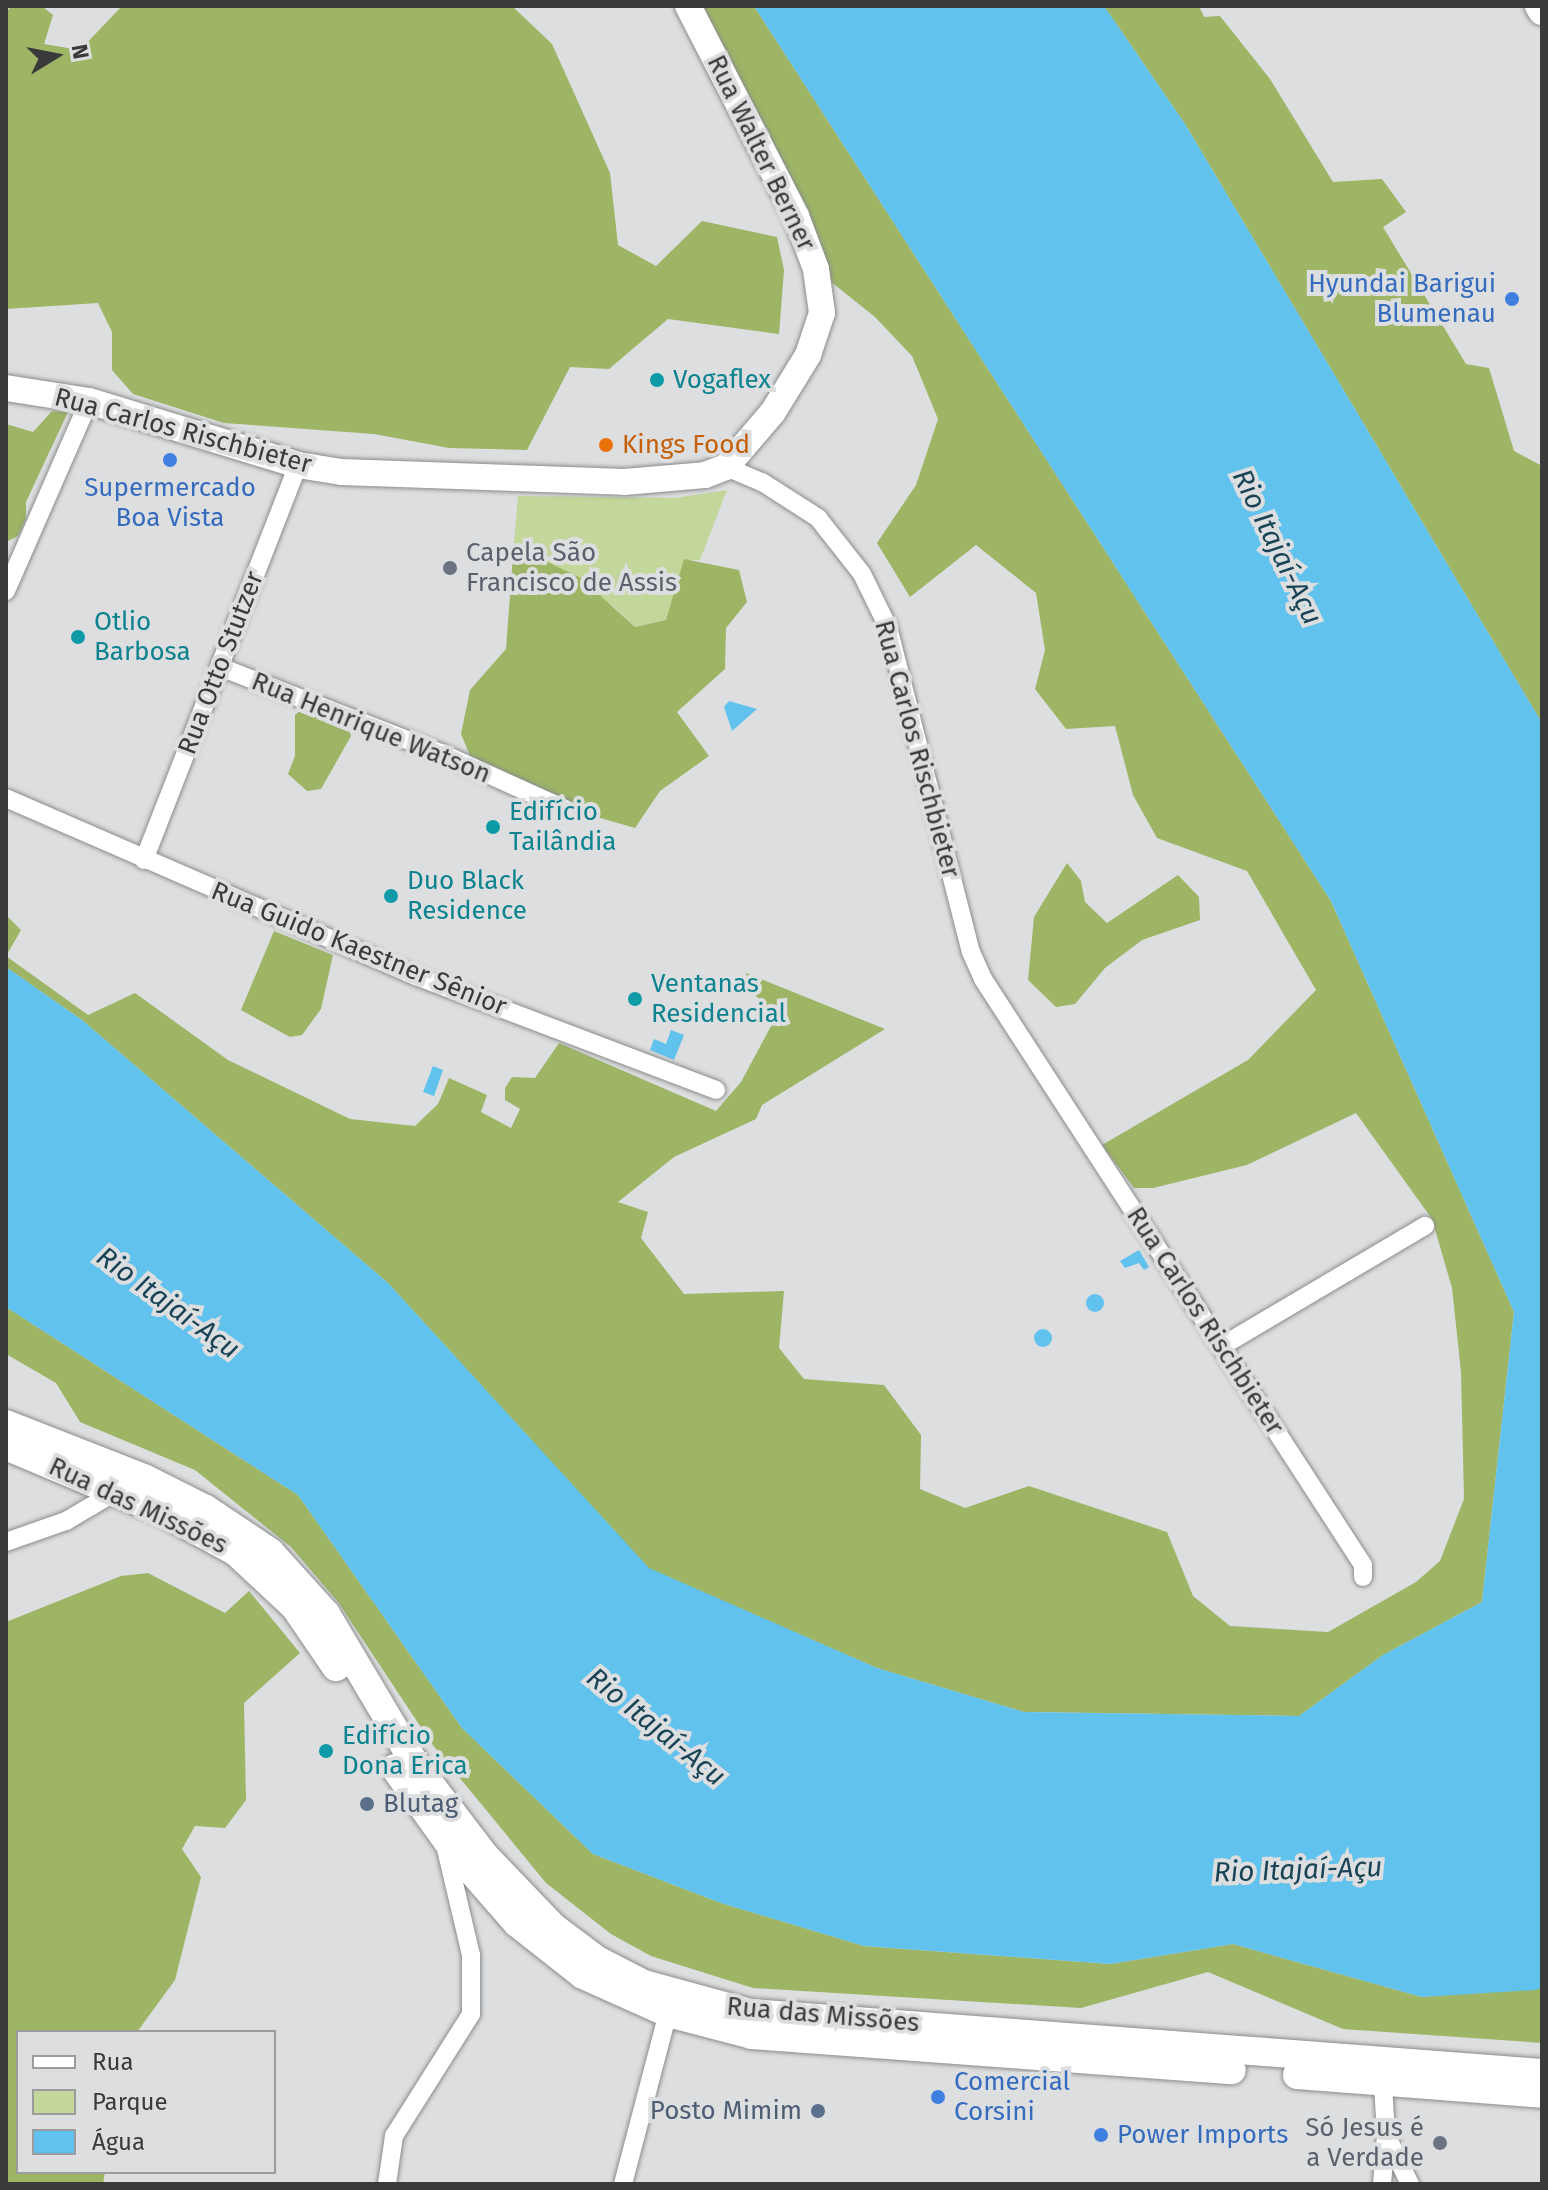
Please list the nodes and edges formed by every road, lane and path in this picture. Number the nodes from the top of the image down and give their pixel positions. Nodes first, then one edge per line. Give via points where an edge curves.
1 (688, 6) edge
2 (6, 388) edge
3 (89, 401) junction
4 (298, 465) junction
5 (726, 467) junction
6 (6, 591) edge
7 (220, 667) junction
8 (6, 798) edge
9 (565, 809) dead end
10 (144, 860) junction
11 (716, 1090) dead end
12 (1425, 1226) dead end
13 (1222, 1346) junction
14 (6, 1424) edge
15 (6, 1446) edge
16 (117, 1491) junction
17 (6, 1542) edge
18 (1363, 1577) dead end
19 (444, 1837) junction
20 (668, 2013) junction
21 (1542, 2073) edge
22 (1383, 2084) junction
23 (1542, 2094) edge
24 (1386, 2135) junction
25 (387, 2184) edge
26 (623, 2184) edge
27 (1382, 2184) edge
28 (1410, 2184) edge

1 - 5 street, Rua Walter Berner via 796,216 816,269 822,313 808,355 773,412
2 - 3 street, Rua Carlos Rischbieter
3 - 4 street, Rua Carlos Rischbieter
3 - 6 street
4 - 5 street, Rua Carlos Rischbieter via 386,475 624,482 705,475
4 - 7 street, Rua Otto Stutzer
5 - 13 street, Rua Carlos Rischbieter via 762,482 818,518 862,574 888,627 971,952 983,979
7 - 9 street, Rua Henrique Watson via 441,753
7 - 10 street, Rua Otto Stutzer
8 - 10 street, Rua Guido Kaestner Sênior
10 - 11 street, Rua Guido Kaestner Sênior via 416,976
12 - 13 street
13 - 18 street, Rua Carlos Rischbieter via 1363,1565
14 - 21 main road, Rua das Missões via 144,1478 206,1509 270,1552 326,1614 417,1767 485,1856 553,1927 597,1960 644,1984 750,2013
15 - 16 main road, Rua das Missões
16 - 17 street via 66,1521
16 - 19 main road, Rua das Missões via 226,1546 276,1586 325,1647 393,1765
19 - 20 main road, Rua das Missões via 540,1943 609,1990
19 - 25 street via 471,1955 471,2014 394,2136
20 - 22 main road, Rua das Missões via 752,2035
20 - 26 street
22 - 23 main road, Rua das Missões
22 - 24 street
24 - 27 street
24 - 28 street

